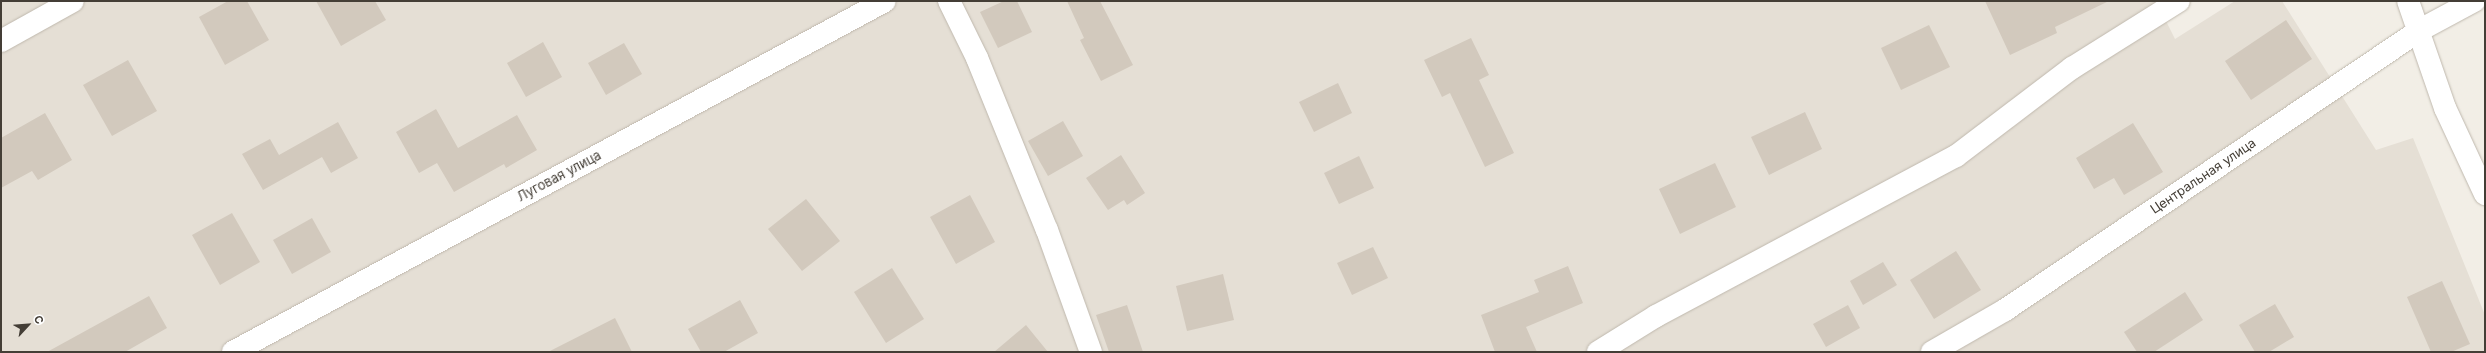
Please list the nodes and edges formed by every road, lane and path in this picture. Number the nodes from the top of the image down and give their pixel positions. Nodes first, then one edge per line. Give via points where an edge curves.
1 (73, 1) edge
2 (885, 1) edge
3 (949, 1) edge
4 (2179, 1) edge
5 (2408, 1) edge
6 (2474, 1) edge
7 (2418, 31) junction
8 (1, 41) edge
9 (2485, 194) edge
10 (233, 352) edge
11 (1090, 352) edge
12 (1598, 352) edge
13 (1932, 352) edge

1 - 8 street
2 - 10 street, Луговая улица
3 - 11 street via 977,58 1047,230
4 - 12 street via 2072,68 1956,156 1656,316
5 - 7 street
6 - 7 street, Центральная улица
7 - 9 street via 2445,108
7 - 13 street, Центральная улица via 2006,310

